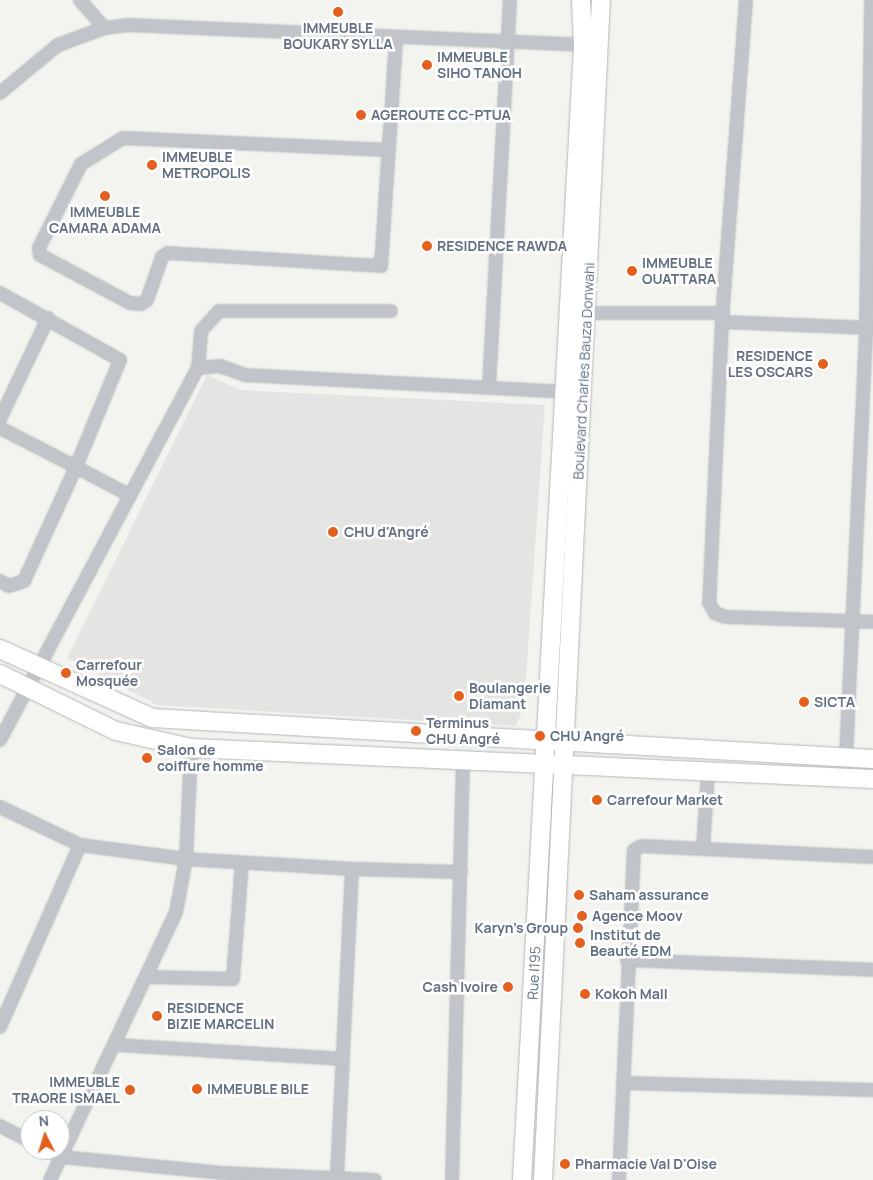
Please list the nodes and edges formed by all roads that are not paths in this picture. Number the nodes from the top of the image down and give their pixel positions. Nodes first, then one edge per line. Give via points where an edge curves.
1 (80, 0) edge
2 (510, 0) edge
3 (580, 0) edge
4 (601, 0) edge
5 (746, 0) edge
6 (871, 0) edge
7 (104, 28) junction
8 (396, 40) junction
9 (510, 41) junction
10 (584, 45) junction
11 (872, 58) edge
12 (0, 93) edge
13 (388, 150) junction
14 (0, 293) edge
15 (391, 311) dead end
16 (588, 313) junction
17 (48, 318) junction
18 (723, 318) junction
19 (869, 328) edge
20 (198, 368) junction
21 (489, 387) junction
22 (562, 392) junction
23 (582, 393) junction
24 (0, 419) edge
25 (0, 428) edge
26 (76, 467) junction
27 (128, 495) junction
28 (0, 581) edge
29 (853, 621) junction
30 (873, 622) edge
31 (0, 649) edge
32 (37, 667) junction
33 (0, 674) edge
34 (27, 688) junction
35 (234, 726) junction
36 (0, 740) edge
37 (554, 742) junction
38 (191, 748) junction
39 (232, 750) junction
40 (846, 757) junction
41 (873, 759) edge
42 (463, 763) junction
43 (553, 767) junction
44 (708, 772) junction
45 (873, 779) edge
46 (0, 807) edge
47 (80, 845) junction
48 (703, 849) junction
49 (873, 857) edge
50 (186, 859) junction
51 (242, 863) junction
52 (352, 869) junction
53 (461, 872) junction
54 (627, 960) junction
55 (873, 970) edge
56 (147, 978) junction
57 (0, 1028) edge
58 (117, 1045) junction
59 (342, 1059) junction
60 (623, 1083) junction
61 (873, 1090) edge
62 (0, 1126) edge
63 (20, 1136) edge
64 (70, 1141) edge
65 (70, 1158) edge
66 (60, 1160) edge
67 (221, 1177) edge
68 (337, 1179) edge
69 (50, 1180) edge
70 (375, 1180) edge
71 (452, 1180) edge
72 (522, 1180) edge
73 (543, 1180) edge
74 (619, 1180) edge

1 - 7 street
2 - 9 street
3 - 10 main road, Boulevard Charles Bauza Donwahi
4 - 16 main road, Boulevard Charles Bauza Donwahi
5 - 18 street
6 - 11 street
7 - 8 street via 128,25
7 - 12 street via 58,45
8 - 9 street
8 - 13 street
9 - 10 street
9 - 21 street
10 - 22 main road, Boulevard Charles Bauza Donwahi
11 - 19 street
13 - 13 street via 123,138 81,164 39,248 40,256 130,303 141,304 147,300 162,256 168,253 381,266
14 - 17 street
15 - 20 street via 219,311 201,331
16 - 18 street
16 - 23 main road, Boulevard Charles Bauza Donwahi
17 - 24 street
17 - 26 street via 120,360
18 - 19 street
18 - 29 street via 709,603 715,613 726,617
19 - 29 street
20 - 21 street via 220,366 245,375
20 - 27 street
21 - 22 street
22 - 23 street
22 - 37 main road, Boulevard Charles Bauza Donwahi
23 - 37 main road, Boulevard Charles Bauza Donwahi
25 - 26 street
26 - 27 street
26 - 28 street via 24,581 9,586
27 - 32 street
29 - 30 street
29 - 40 street
31 - 32 main road
32 - 34 street
32 - 35 main road via 152,718
33 - 34 main road
34 - 36 street
34 - 38 main road via 116,731
35 - 37 main road
35 - 39 main road
37 - 40 main road
37 - 43 main road
38 - 39 main road
38 - 50 street
39 - 42 main road
40 - 41 main road
42 - 43 main road
42 - 53 street
43 - 44 main road
43 - 72 main road, Rue I195
43 - 73 main road, Rue I195
44 - 45 main road
44 - 48 street
46 - 47 street
47 - 50 street
47 - 57 street
48 - 49 street
48 - 54 street via 642,846 634,850
50 - 51 street
50 - 56 street via 176,912
51 - 52 street
51 - 56 street via 233,979
52 - 53 street
52 - 59 street
53 - 71 street
54 - 55 street
54 - 60 street
56 - 58 street
58 - 59 street
58 - 64 street
59 - 68 street
60 - 61 street
60 - 74 street
62 - 63 street
65 - 67 street
66 - 69 street
67 - 68 street
68 - 70 street

